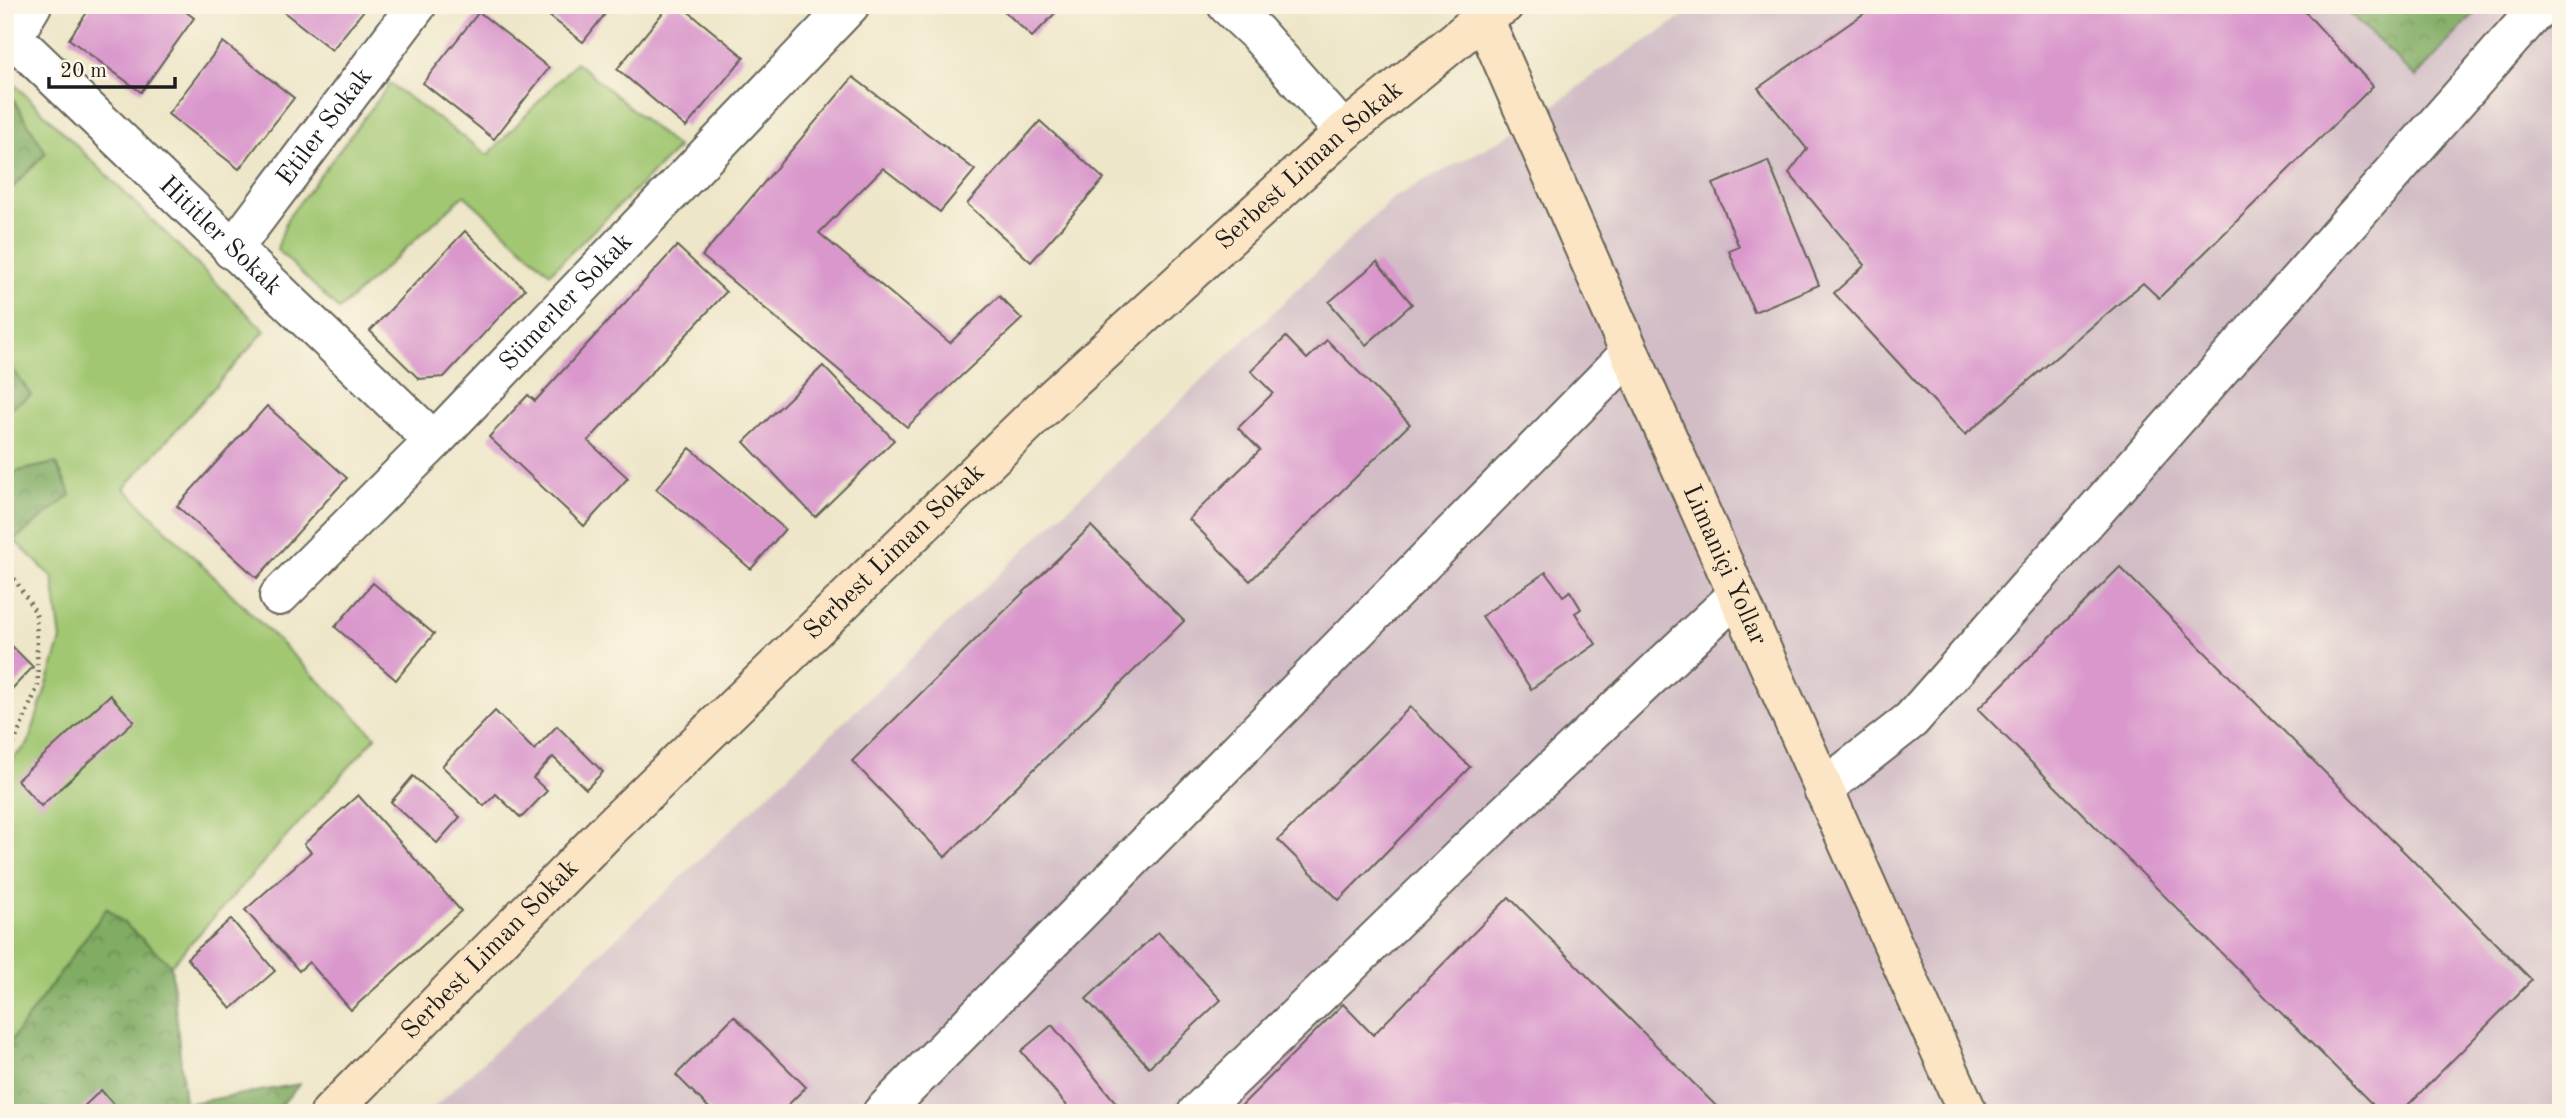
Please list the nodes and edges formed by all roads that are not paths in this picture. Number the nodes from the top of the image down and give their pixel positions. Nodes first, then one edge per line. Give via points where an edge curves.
1 (417, 5) edge
2 (850, 5) edge
3 (1227, 5) edge
4 (2541, 5) edge
5 (1489, 9) edge
6 (17, 24) edge
7 (1344, 132) junction
8 (232, 250) junction
9 (1630, 353) junction
10 (434, 441) junction
11 (1737, 595) junction
12 (279, 596) dead end
13 (1823, 789) junction
14 (330, 1113) edge
15 (881, 1113) edge
16 (1196, 1113) edge
17 (1968, 1113) edge

1 - 8 street, Etiler Sokak
2 - 10 street, Sümerler Sokak
3 - 7 street
4 - 13 street via 1911,720
5 - 7 main road, Serbest Liman Sokak
5 - 9 main road, Limaniçi Yollar
6 - 8 street, Hititler Sokak
7 - 14 main road, Serbest Liman Sokak via 1051,400 610,828
8 - 10 street, Hititler Sokak
9 - 11 main road, Limaniçi Yollar
9 - 15 street
10 - 12 street, Sümerler Sokak
11 - 13 main road, Limaniçi Yollar
11 - 16 street
13 - 17 main road, Limaniçi Yollar

